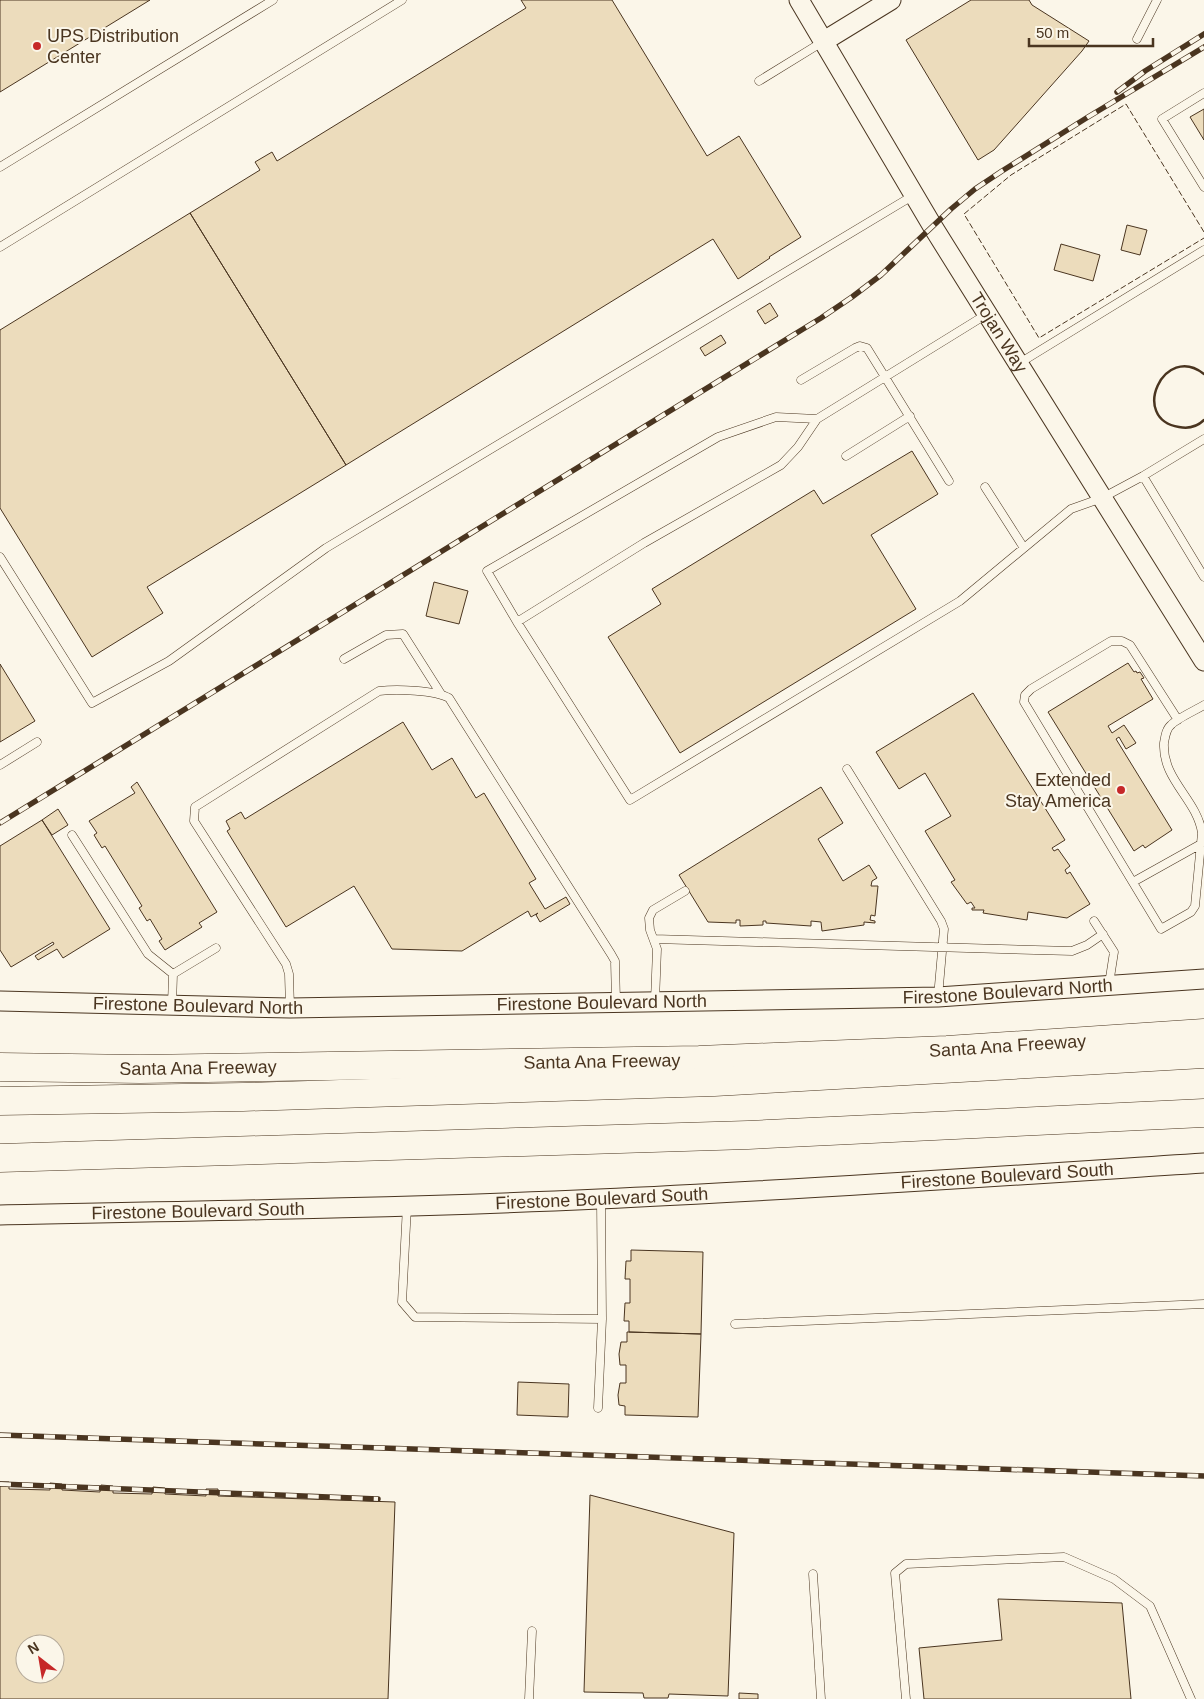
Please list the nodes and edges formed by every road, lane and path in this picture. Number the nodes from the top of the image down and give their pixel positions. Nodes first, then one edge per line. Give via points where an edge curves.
1 (274, 0) edge
2 (402, 0) edge
3 (798, 0) edge
4 (891, 0) edge
5 (1157, 0) edge
6 (1138, 38) dead end
7 (824, 41) junction
8 (759, 81) dead end
9 (1204, 93) edge
10 (0, 167) edge
11 (1204, 187) edge
12 (914, 195) junction
13 (0, 247) edge
14 (1204, 250) edge
15 (987, 314) junction
16 (1018, 364) junction
17 (885, 377) junction
18 (801, 380) dead end
19 (910, 416) junction
20 (817, 419) junction
21 (1204, 439) edge
22 (846, 456) dead end
23 (1143, 476) junction
24 (949, 481) dead end
25 (985, 487) dead end
26 (1102, 498) junction
27 (1024, 548) junction
28 (0, 558) edge
29 (1204, 577) edge
30 (516, 622) junction
31 (344, 659) dead end
32 (1204, 661) edge
33 (441, 694) junction
34 (1204, 705) edge
35 (1178, 720) junction
36 (37, 742) dead end
37 (0, 765) edge
38 (847, 769) dead end
39 (72, 834) dead end
40 (1201, 844) junction
41 (1133, 882) junction
42 (685, 891) dead end
43 (1094, 921) dead end
44 (1103, 934) junction
45 (654, 939) junction
46 (942, 947) junction
47 (216, 948) dead end
48 (173, 974) junction
49 (1204, 979) edge
50 (1108, 986) junction
51 (938, 997) junction
52 (0, 1001) edge
53 (616, 1002) junction
54 (655, 1002) junction
55 (172, 1005) junction
56 (290, 1008) junction
57 (1204, 1033) edge
58 (1204, 1054) edge
59 (0, 1067) edge
60 (0, 1101) edge
61 (1204, 1113) edge
62 (0, 1158) edge
63 (1204, 1163) edge
64 (601, 1199) junction
65 (406, 1206) junction
66 (0, 1215) edge
67 (1204, 1304) edge
68 (602, 1319) junction
69 (735, 1324) dead end
70 (598, 1408) dead end
71 (813, 1574) dead end
72 (532, 1631) dead end
73 (529, 1699) edge
74 (821, 1699) edge
75 (906, 1699) edge
76 (1191, 1699) edge

1 - 10 lane
2 - 13 lane
3 - 7 street, Trojan Way
4 - 7 street
5 - 6 lane
7 - 8 lane
7 - 12 street, Trojan Way
9 - 11 lane via 1162,120
12 - 15 street, Trojan Way
12 - 28 lane via 326,548 169,661 92,703
14 - 16 lane
15 - 16 street, Trojan Way
15 - 17 lane
16 - 26 street, Trojan Way
17 - 18 lane via 867,348 860,346
17 - 19 lane
17 - 20 lane
19 - 22 lane
19 - 24 lane
20 - 30 lane via 781,465 644,543
20 - 30 lane via 776,417 718,437 487,571
21 - 23 lane
23 - 26 lane
23 - 29 lane
25 - 27 lane
26 - 27 lane via 1071,509
26 - 32 street, Trojan Way
27 - 30 lane via 960,600 630,800
31 - 33 lane via 386,635 403,634
33 - 53 lane via 449,698 615,961
33 - 56 lane via 379,691 195,807 194,821 286,964
34 - 35 lane
35 - 40 lane via 1170,725 1165,735 1167,768 1200,822
35 - 41 lane via 1130,645 1122,641 1111,641 1025,695 1024,702
36 - 37 lane
38 - 46 lane via 942,921
39 - 48 lane via 148,954
40 - 41 lane
40 - 41 lane via 1195,906 1180,919 1162,929
42 - 45 lane via 653,910 649,918
43 - 44 lane
44 - 46 lane via 1072,951
44 - 50 lane via 1114,952
45 - 46 lane
45 - 54 lane
46 - 51 lane
47 - 48 lane
48 - 55 lane
49 - 50 street, Firestone Boulevard North
50 - 51 street, Firestone Boulevard North
51 - 54 street, Firestone Boulevard North
52 - 55 street, Firestone Boulevard North
53 - 54 street, Firestone Boulevard North
53 - 56 street, Firestone Boulevard North
55 - 56 street, Firestone Boulevard North
57 - 59 highway, Santa Ana Freeway via 947,1050 699,1060 140,1069
58 - 60 highway via 714,1082
61 - 62 highway via 738,1135
63 - 64 street, Firestone Boulevard South
64 - 65 street, Firestone Boulevard South
64 - 68 lane
65 - 66 street, Firestone Boulevard South
65 - 68 lane via 402,1302 415,1317
67 - 69 lane
68 - 70 lane
71 - 74 lane
72 - 73 lane
75 - 76 lane via 895,1573 906,1564 1064,1557 1114,1579 1150,1606

